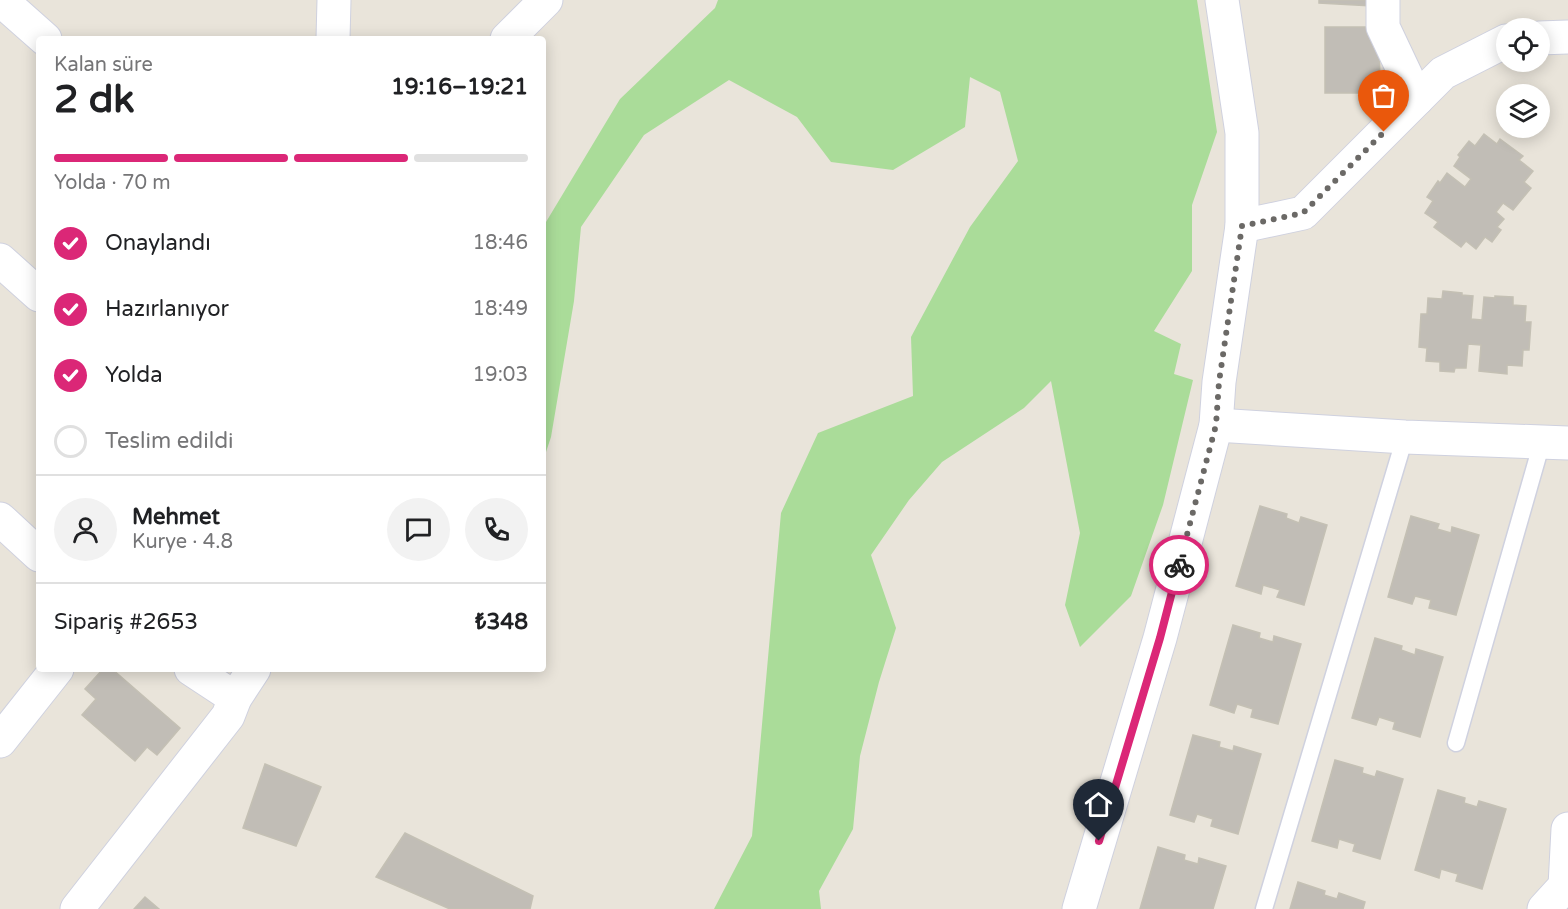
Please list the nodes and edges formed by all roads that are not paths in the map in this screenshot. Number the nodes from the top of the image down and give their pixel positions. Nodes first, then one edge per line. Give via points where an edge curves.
1 (1, 0) edge
2 (334, 0) edge
3 (546, 0) edge
4 (1222, 0) edge
5 (1383, 0) edge
6 (42, 36) edge
7 (333, 36) edge
8 (510, 36) edge
9 (1568, 37) edge
10 (1550, 38) edge
11 (1496, 46) edge
12 (1417, 99) junction
13 (1242, 226) junction
14 (0, 260) edge
15 (36, 292) edge
16 (1216, 425) junction
17 (1405, 437) junction
18 (1555, 442) edge
19 (0, 519) edge
20 (36, 552) edge
21 (55, 672) edge
22 (196, 672) edge
23 (252, 672) edge
24 (236, 698) junction
25 (0, 741) edge
26 (1456, 743) dead end
27 (1568, 829) edge
28 (77, 909) edge
29 (1079, 909) edge
30 (1264, 909) edge
31 (1544, 909) edge

1 - 6 street
2 - 7 street
3 - 8 street
4 - 13 street via 1242,133
5 - 12 street via 1383,27
9 - 10 street
11 - 12 street via 1443,73
12 - 13 street via 1303,213
13 - 16 street
14 - 15 street
16 - 17 street
16 - 29 street via 1160,638
17 - 18 street
17 - 30 lane
18 - 26 lane
19 - 20 street
21 - 25 street
22 - 24 street
23 - 24 street
24 - 28 street via 228,716
27 - 31 street via 1565,886

